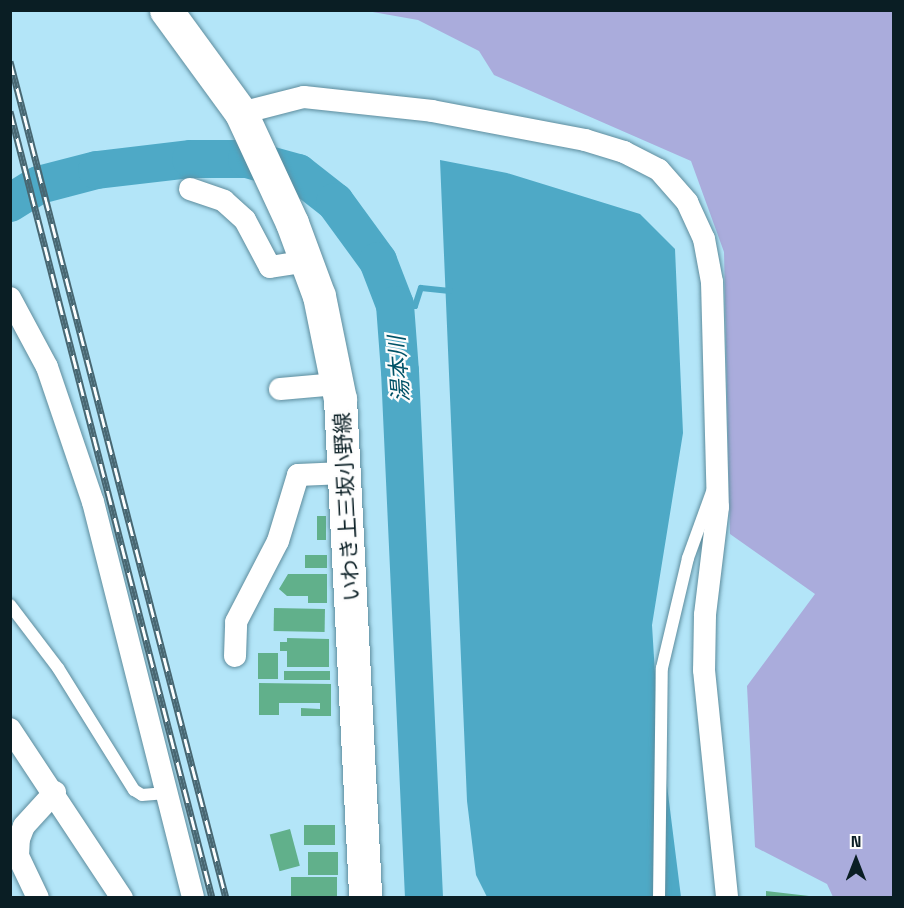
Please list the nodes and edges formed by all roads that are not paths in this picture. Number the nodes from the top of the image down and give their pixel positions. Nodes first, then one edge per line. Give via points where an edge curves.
1 (166, 10) edge
2 (246, 123) junction
3 (190, 189) dead end
4 (306, 261) junction
5 (10, 298) edge
6 (337, 384) junction
7 (280, 389) dead end
8 (344, 473) junction
9 (718, 478) junction
10 (10, 605) edge
11 (235, 656) dead end
12 (10, 729) edge
13 (55, 792) junction
14 (166, 793) junction
15 (38, 897) edge
16 (122, 897) edge
17 (193, 897) edge
18 (365, 897) edge
19 (659, 897) edge
20 (726, 897) edge

1 - 2 main road, いわき上三坂小野線
2 - 4 main road, いわき上三坂小野線
2 - 9 street via 304,97 432,111 585,140 624,152 658,170 687,202 704,239 712,282
3 - 4 street via 224,201 245,220 270,267
4 - 6 main road, いわき上三坂小野線 via 319,296
5 - 14 street via 47,367 93,502
6 - 7 street
6 - 8 main road, いわき上三坂小野線
8 - 11 street via 298,475 278,541 236,622
8 - 18 main road, いわき上三坂小野線
9 - 19 lane via 688,558 662,668
9 - 20 street via 704,670
10 - 14 lane via 58,668 134,790 142,795
12 - 13 street
13 - 15 street via 24,826 19,840 18,856
13 - 16 street
14 - 17 street

